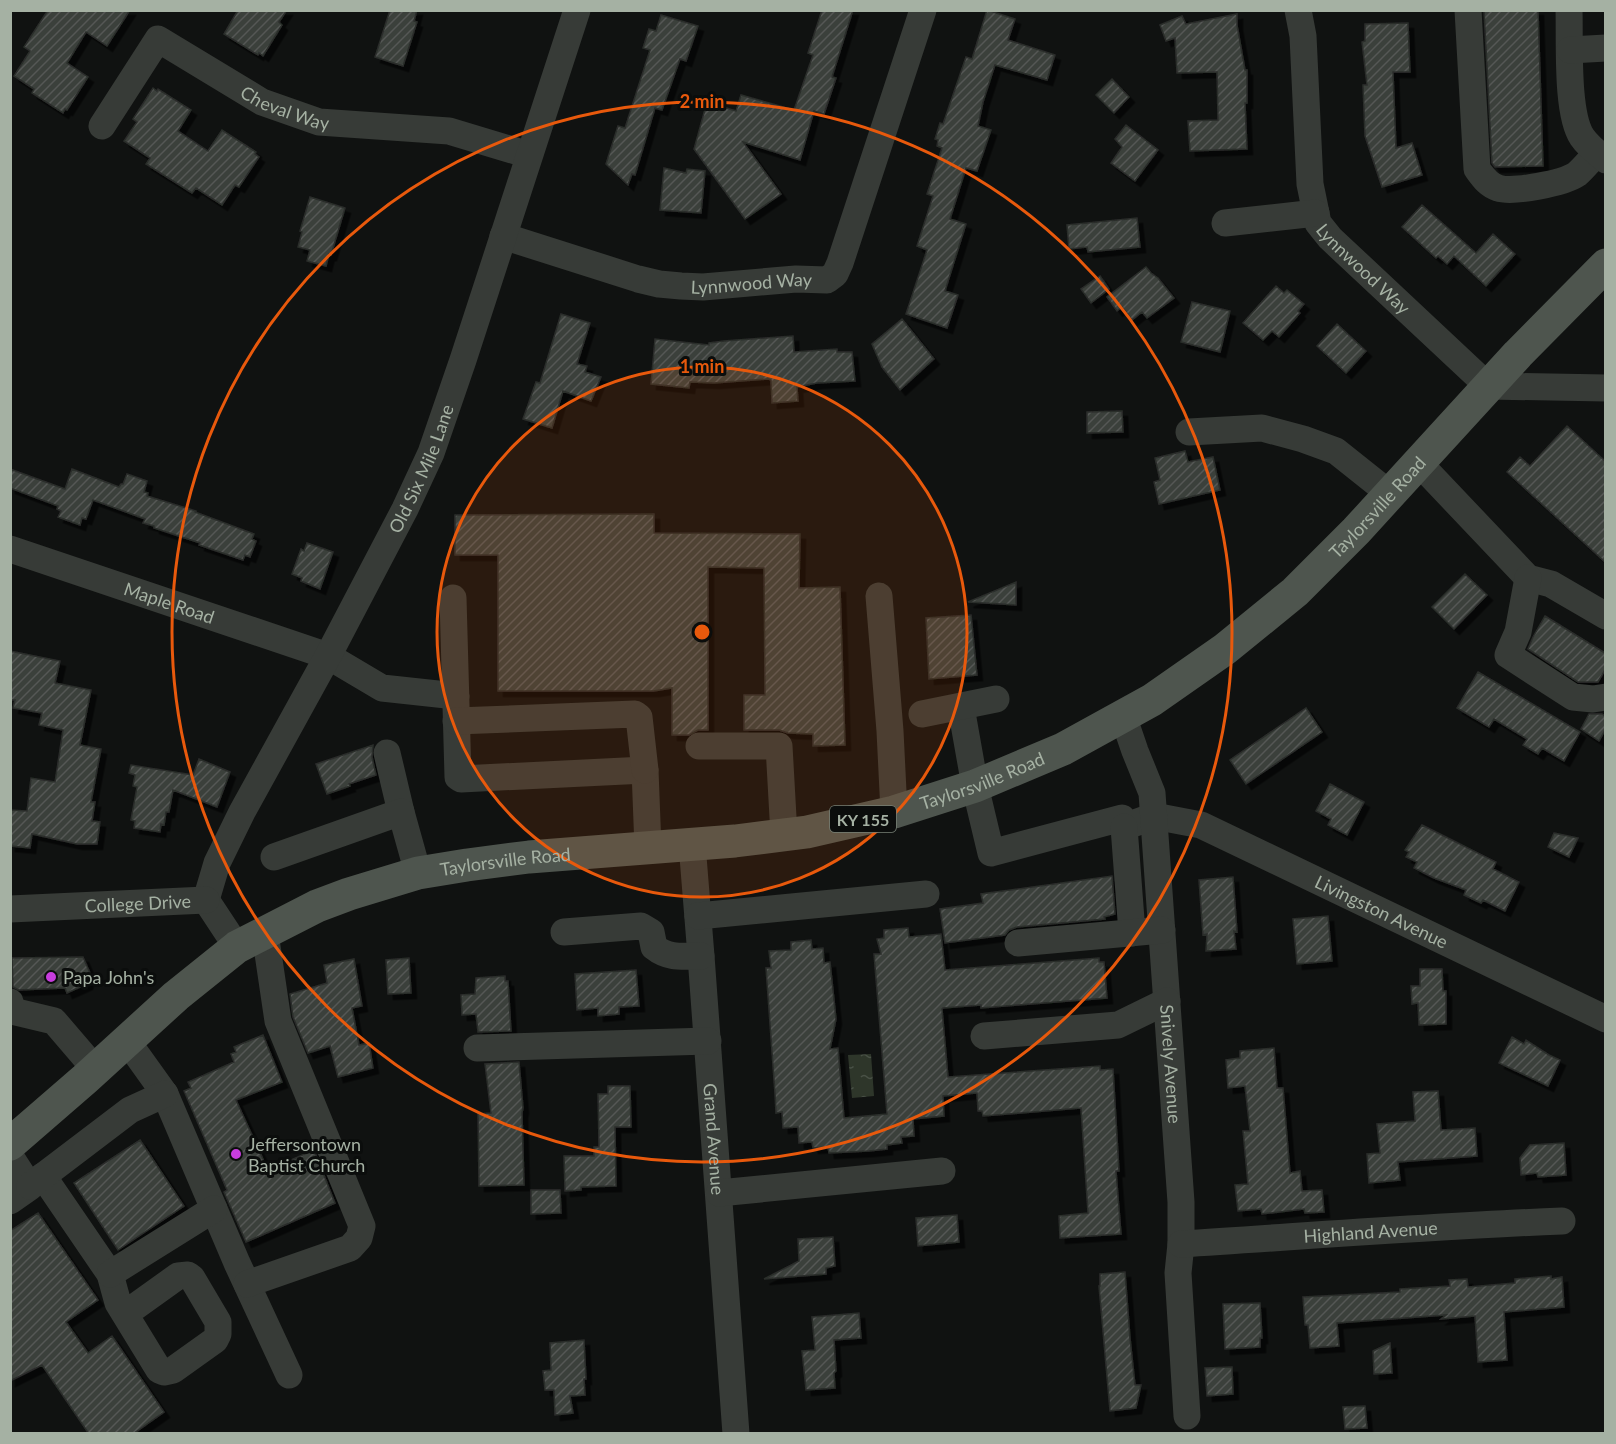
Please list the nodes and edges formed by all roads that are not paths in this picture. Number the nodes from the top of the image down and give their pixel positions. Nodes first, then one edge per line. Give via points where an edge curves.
1 (577, 10) edge
2 (923, 10) edge
3 (1298, 10) edge
4 (1468, 10) edge
5 (1569, 10) edge
6 (1605, 48) edge
7 (1570, 50) junction
8 (102, 126) dead end
9 (529, 155) junction
10 (1601, 157) edge
11 (1316, 213) junction
12 (1225, 223) dead end
13 (503, 236) junction
14 (1605, 265) edge
15 (1488, 386) junction
16 (1605, 388) edge
17 (1189, 432) dead end
18 (1418, 462) junction
19 (1390, 494) junction
20 (10, 549) edge
21 (1528, 579) junction
22 (879, 596) dead end
23 (453, 598) dead end
24 (1605, 616) edge
25 (328, 656) junction
26 (1605, 697) edge
27 (996, 699) dead end
28 (961, 706) junction
29 (456, 708) junction
30 (922, 714) dead end
31 (1123, 716) junction
32 (699, 746) dead end
33 (387, 753) dead end
34 (645, 770) junction
35 (975, 786) junction
36 (402, 812) junction
37 (894, 812) junction
38 (1154, 816) junction
39 (1124, 827) junction
40 (784, 834) junction
41 (692, 844) junction
42 (648, 848) junction
43 (274, 857) dead end
44 (418, 873) junction
45 (926, 894) dead end
46 (206, 900) junction
47 (10, 909) edge
48 (698, 916) junction
49 (1162, 930) junction
50 (564, 932) dead end
51 (1132, 933) junction
52 (251, 940) junction
53 (1018, 943) dead end
54 (701, 956) junction
55 (1167, 1001) junction
56 (10, 1002) edge
57 (1605, 1019) edge
58 (984, 1036) dead end
59 (127, 1041) junction
60 (708, 1041) junction
61 (477, 1048) dead end
62 (96, 1070) junction
63 (165, 1094) junction
64 (10, 1144) edge
65 (10, 1156) edge
66 (942, 1172) dead end
67 (28, 1188) edge
68 (719, 1193) junction
69 (213, 1209) junction
70 (1562, 1221) dead end
71 (1180, 1244) junction
72 (110, 1274) junction
73 (247, 1284) junction
74 (125, 1314) dead end
75 (290, 1375) dead end
76 (1187, 1416) dead end
77 (736, 1434) edge

1 - 9 street, Old Six Mile Lane
2 - 13 street, Lynnwood Way via 840,263 827,280 703,287 658,284
3 - 11 street, Lynnwood Way via 1303,36 1310,184
4 - 10 street via 1477,169 1486,181 1497,188 1514,190 1560,181
5 - 7 street
6 - 7 street
7 - 10 street via 1574,118 1581,136
8 - 9 street, Cheval Way via 158,39 262,102 319,122 449,131
9 - 13 street, Old Six Mile Lane
11 - 12 street
11 - 15 street, Lynnwood Way via 1318,223 1330,238
13 - 25 street, Old Six Mile Lane via 430,453
14 - 15 main road, Taylorsville Road / KY 155
15 - 16 street
15 - 18 main road, Taylorsville Road / KY 155
17 - 19 street via 1262,428 1303,440 1335,451
18 - 19 main road, Taylorsville Road / KY 155
18 - 21 street
19 - 31 main road, Taylorsville Road / KY 155 via 1286,599 1225,650
20 - 25 street, Maple Road
21 - 24 street via 1551,584
21 - 26 street via 1518,632 1508,655 1573,697
22 - 37 street
23 - 29 street
25 - 29 street, Maple Road via 382,688
25 - 46 street, Old Six Mile Lane via 242,812 217,863
27 - 28 street
28 - 30 street
28 - 35 street
29 - 34 street, Maple Road via 635,714 639,717
29 - 34 street via 457,774 461,778
31 - 35 main road, Taylorsville Road / KY 155 via 1063,749
31 - 38 street, Snively Avenue via 1152,793
32 - 40 street via 779,746
33 - 36 street
34 - 42 street
35 - 37 main road, Taylorsville Road / KY 155
35 - 39 street via 992,853 1122,818
36 - 43 street
36 - 44 street
37 - 40 main road, Taylorsville Road / KY 155
38 - 39 street
38 - 49 street, Snively Avenue
38 - 57 street, Livingston Avenue via 1201,825
39 - 51 street
40 - 41 main road, Taylorsville Road / KY 155
41 - 42 main road, Taylorsville Road / KY 155
41 - 48 street, Grand Avenue
42 - 44 main road, Taylorsville Road / KY 155 via 529,857
44 - 52 main road, Taylorsville Road / KY 155 via 317,906
45 - 48 street
46 - 47 street, College Drive
46 - 52 street, College Drive
48 - 54 street, Grand Avenue
49 - 51 street
49 - 55 street, Snively Avenue
50 - 54 street via 641,926 651,932 654,947 662,954
51 - 53 street
52 - 59 main road, Taylorsville Road / KY 155 via 176,996
52 - 73 street via 278,1021 362,1226 359,1238 350,1248
54 - 60 street, Grand Avenue
55 - 58 street via 1118,1025
55 - 71 street, Snively Avenue via 1181,1202
56 - 62 street via 12,1011 54,1021
59 - 62 main road, Taylorsville Road / KY 155
59 - 63 street
60 - 61 street
60 - 68 street, Grand Avenue
62 - 64 main road, Taylorsville Road / KY 155
63 - 67 street via 130,1110
63 - 69 street
65 - 67 street
66 - 68 street
67 - 72 street
68 - 77 street, Grand Avenue
69 - 72 street
69 - 73 street
70 - 71 street, Highland Avenue
71 - 76 street, Snively Avenue via 1178,1273
72 - 74 street
73 - 75 street

